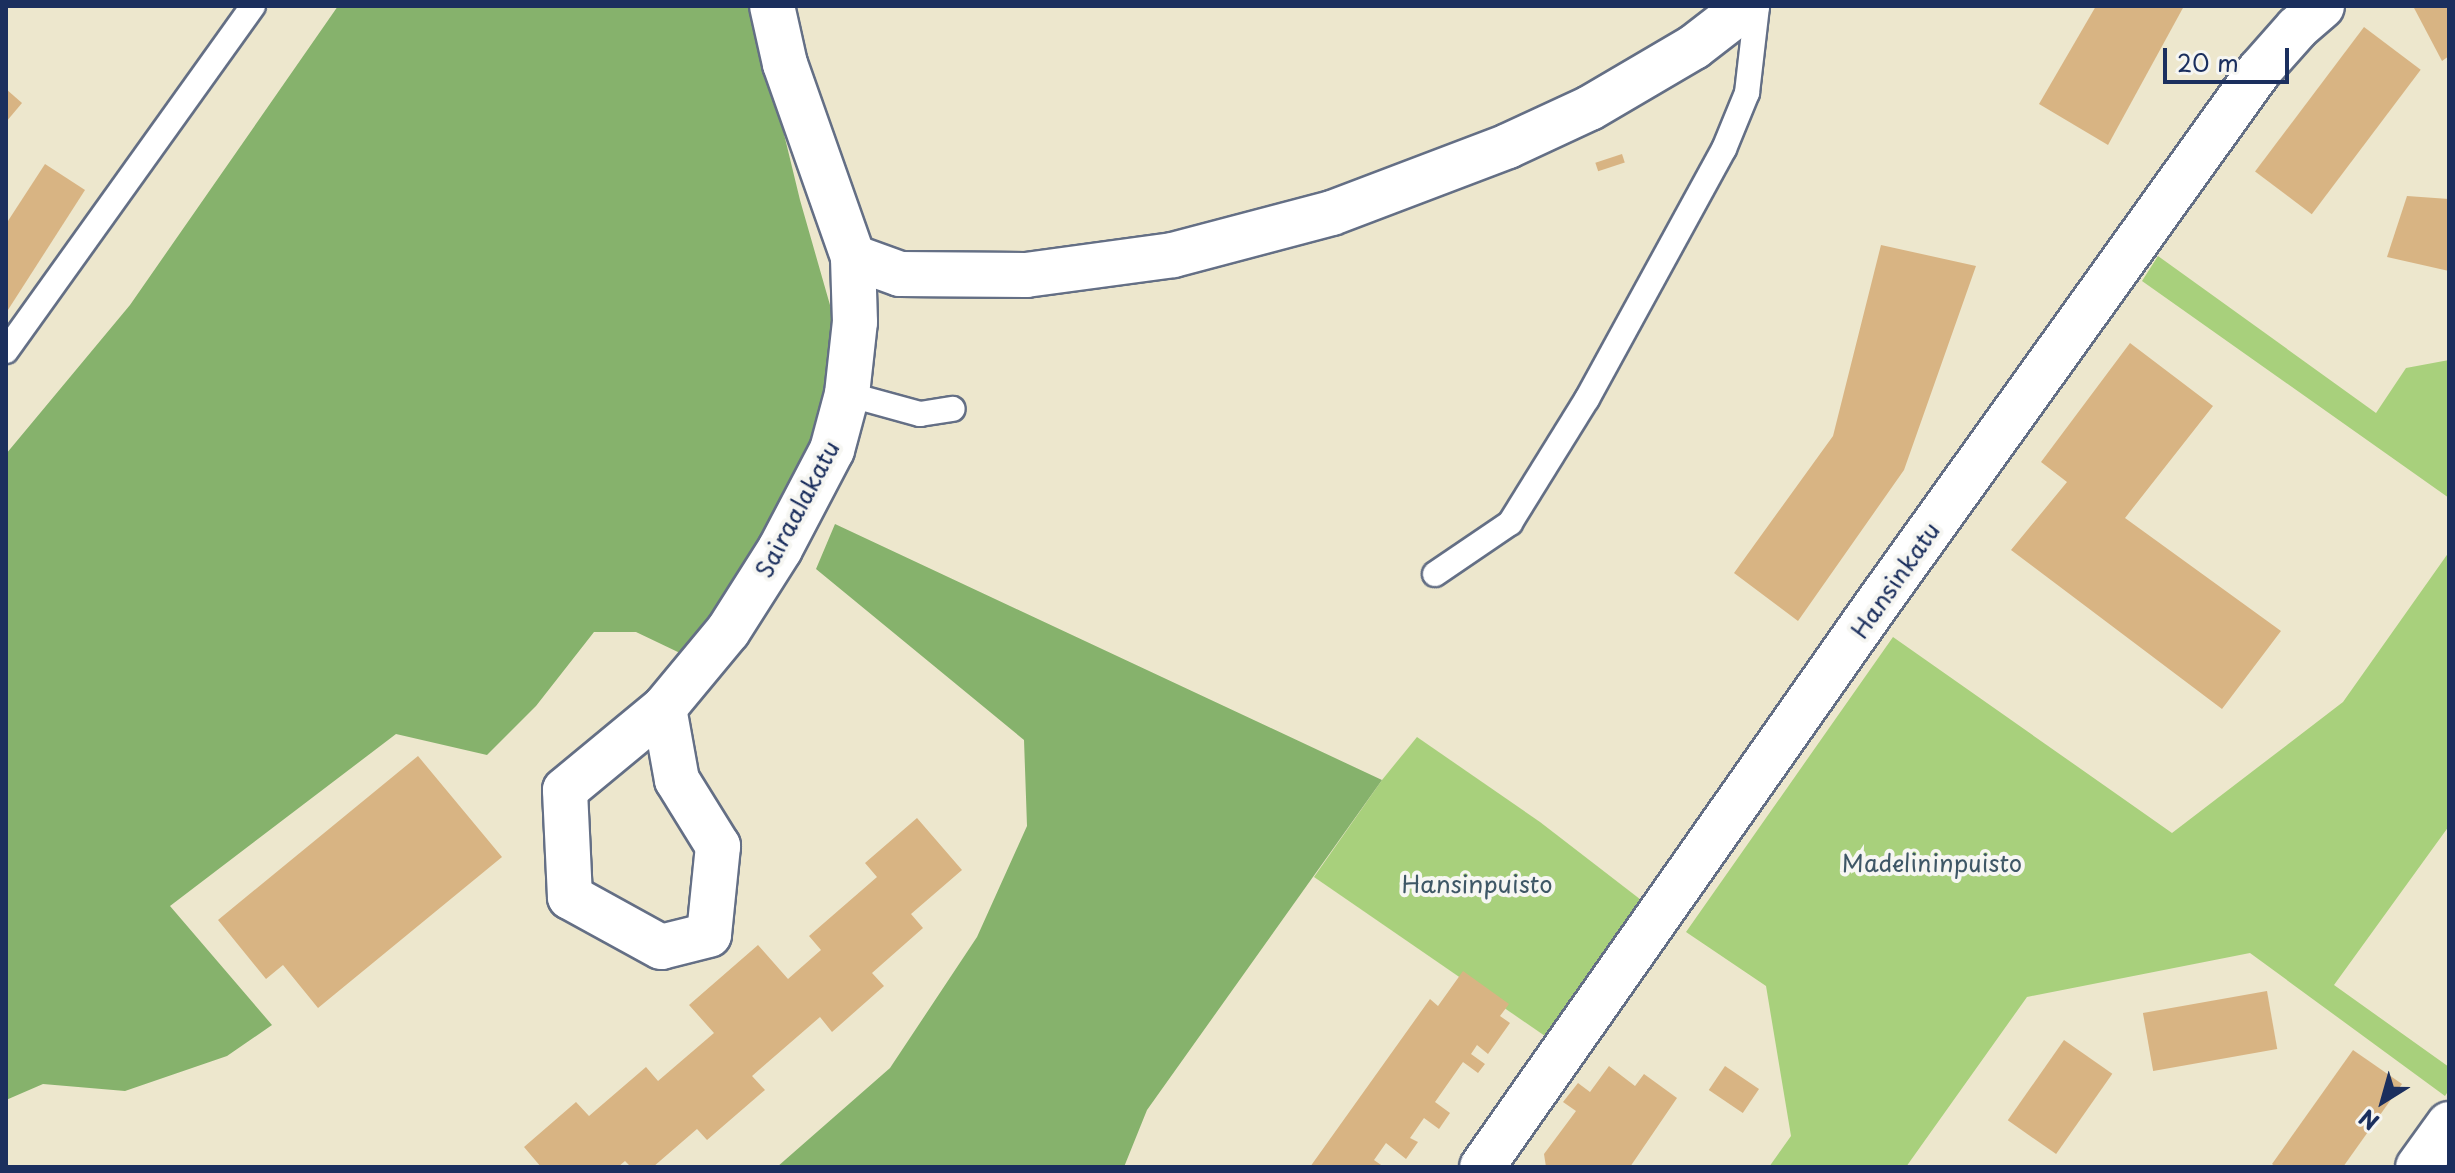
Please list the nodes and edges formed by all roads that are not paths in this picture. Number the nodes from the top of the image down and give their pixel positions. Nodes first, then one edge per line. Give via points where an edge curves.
1 (253, 6) edge
2 (772, 6) edge
3 (1747, 6) edge
4 (1757, 6) edge
5 (2322, 6) edge
6 (853, 257) junction
7 (6, 351) edge
8 (847, 394) junction
9 (953, 409) dead end
10 (1435, 574) dead end
11 (664, 708) junction
12 (2449, 1124) edge
13 (1482, 1167) edge
14 (2418, 1167) edge

1 - 7 lane
2 - 6 street, Sairaalakatu via 785,64
3 - 6 street via 1694,47 1590,108 1508,146 1332,213 1173,255 1026,275 900,274
4 - 10 lane via 1747,93 1724,149 1587,399 1510,523
5 - 13 street, Hansinkatu via 2259,71
6 - 8 street, Sairaalakatu via 855,322
8 - 9 lane via 920,414
8 - 11 street, Sairaalakatu via 832,450 780,549 728,631
11 - 11 street, Sairaalakatu via 565,790 570,897 661,947 709,935 718,846 677,780
12 - 14 street

